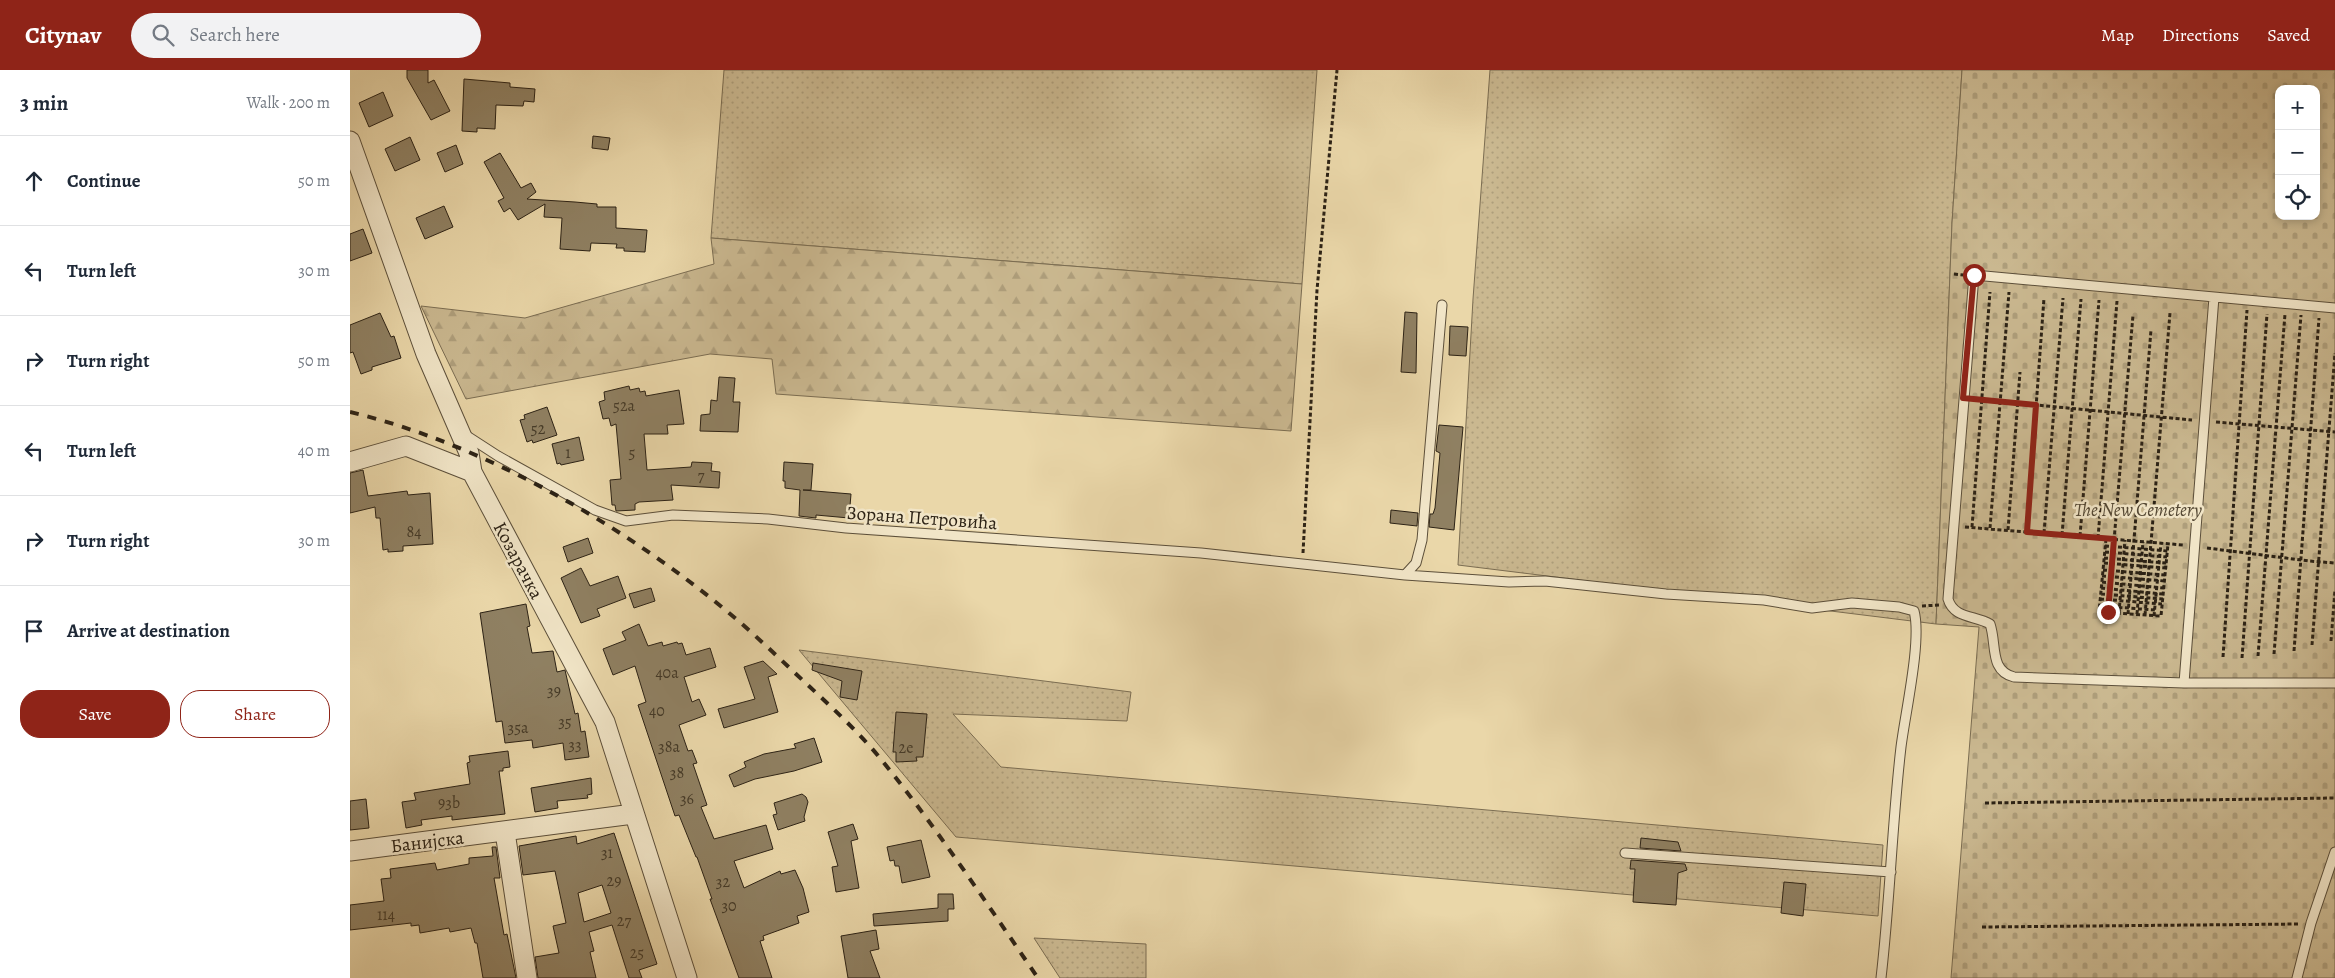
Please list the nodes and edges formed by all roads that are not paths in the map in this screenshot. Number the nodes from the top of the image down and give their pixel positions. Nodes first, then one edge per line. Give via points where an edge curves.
1 (350, 141) edge
2 (2214, 297) junction
3 (1442, 305) dead end
4 (2335, 308) edge
5 (460, 431) junction
6 (350, 462) edge
7 (472, 472) junction
8 (1405, 574) junction
9 (2184, 683) junction
10 (2335, 683) edge
11 (633, 814) junction
12 (505, 832) junction
13 (350, 851) edge
14 (2335, 852) edge
15 (1625, 853) dead end
16 (1891, 872) junction
17 (527, 978) edge
18 (687, 978) edge
19 (1881, 978) edge
20 (2297, 978) edge

1 - 5 street, Козарачка via 426,354
2 - 4 lane
2 - 9 lane
2 - 9 lane via 1974,275 1953,526 1949,604 1956,612 1990,624 1996,661 2005,675
3 - 8 lane via 1422,540 1416,563
5 - 7 street, Козарачка
5 - 8 lane, Зорана Петровића via 594,510 626,520 674,515 768,519 846,528 1129,547
6 - 7 street via 406,446
7 - 11 street, Козарачка via 605,722
8 - 16 lane, Зорана Петровића via 1554,582 1764,600 1812,608 1852,603 1914,611 1916,619
9 - 10 lane
11 - 12 street, Банијска
11 - 18 street, Козарачка
12 - 13 street, Банијска
12 - 17 street
14 - 20 lane
15 - 16 lane
16 - 19 lane

